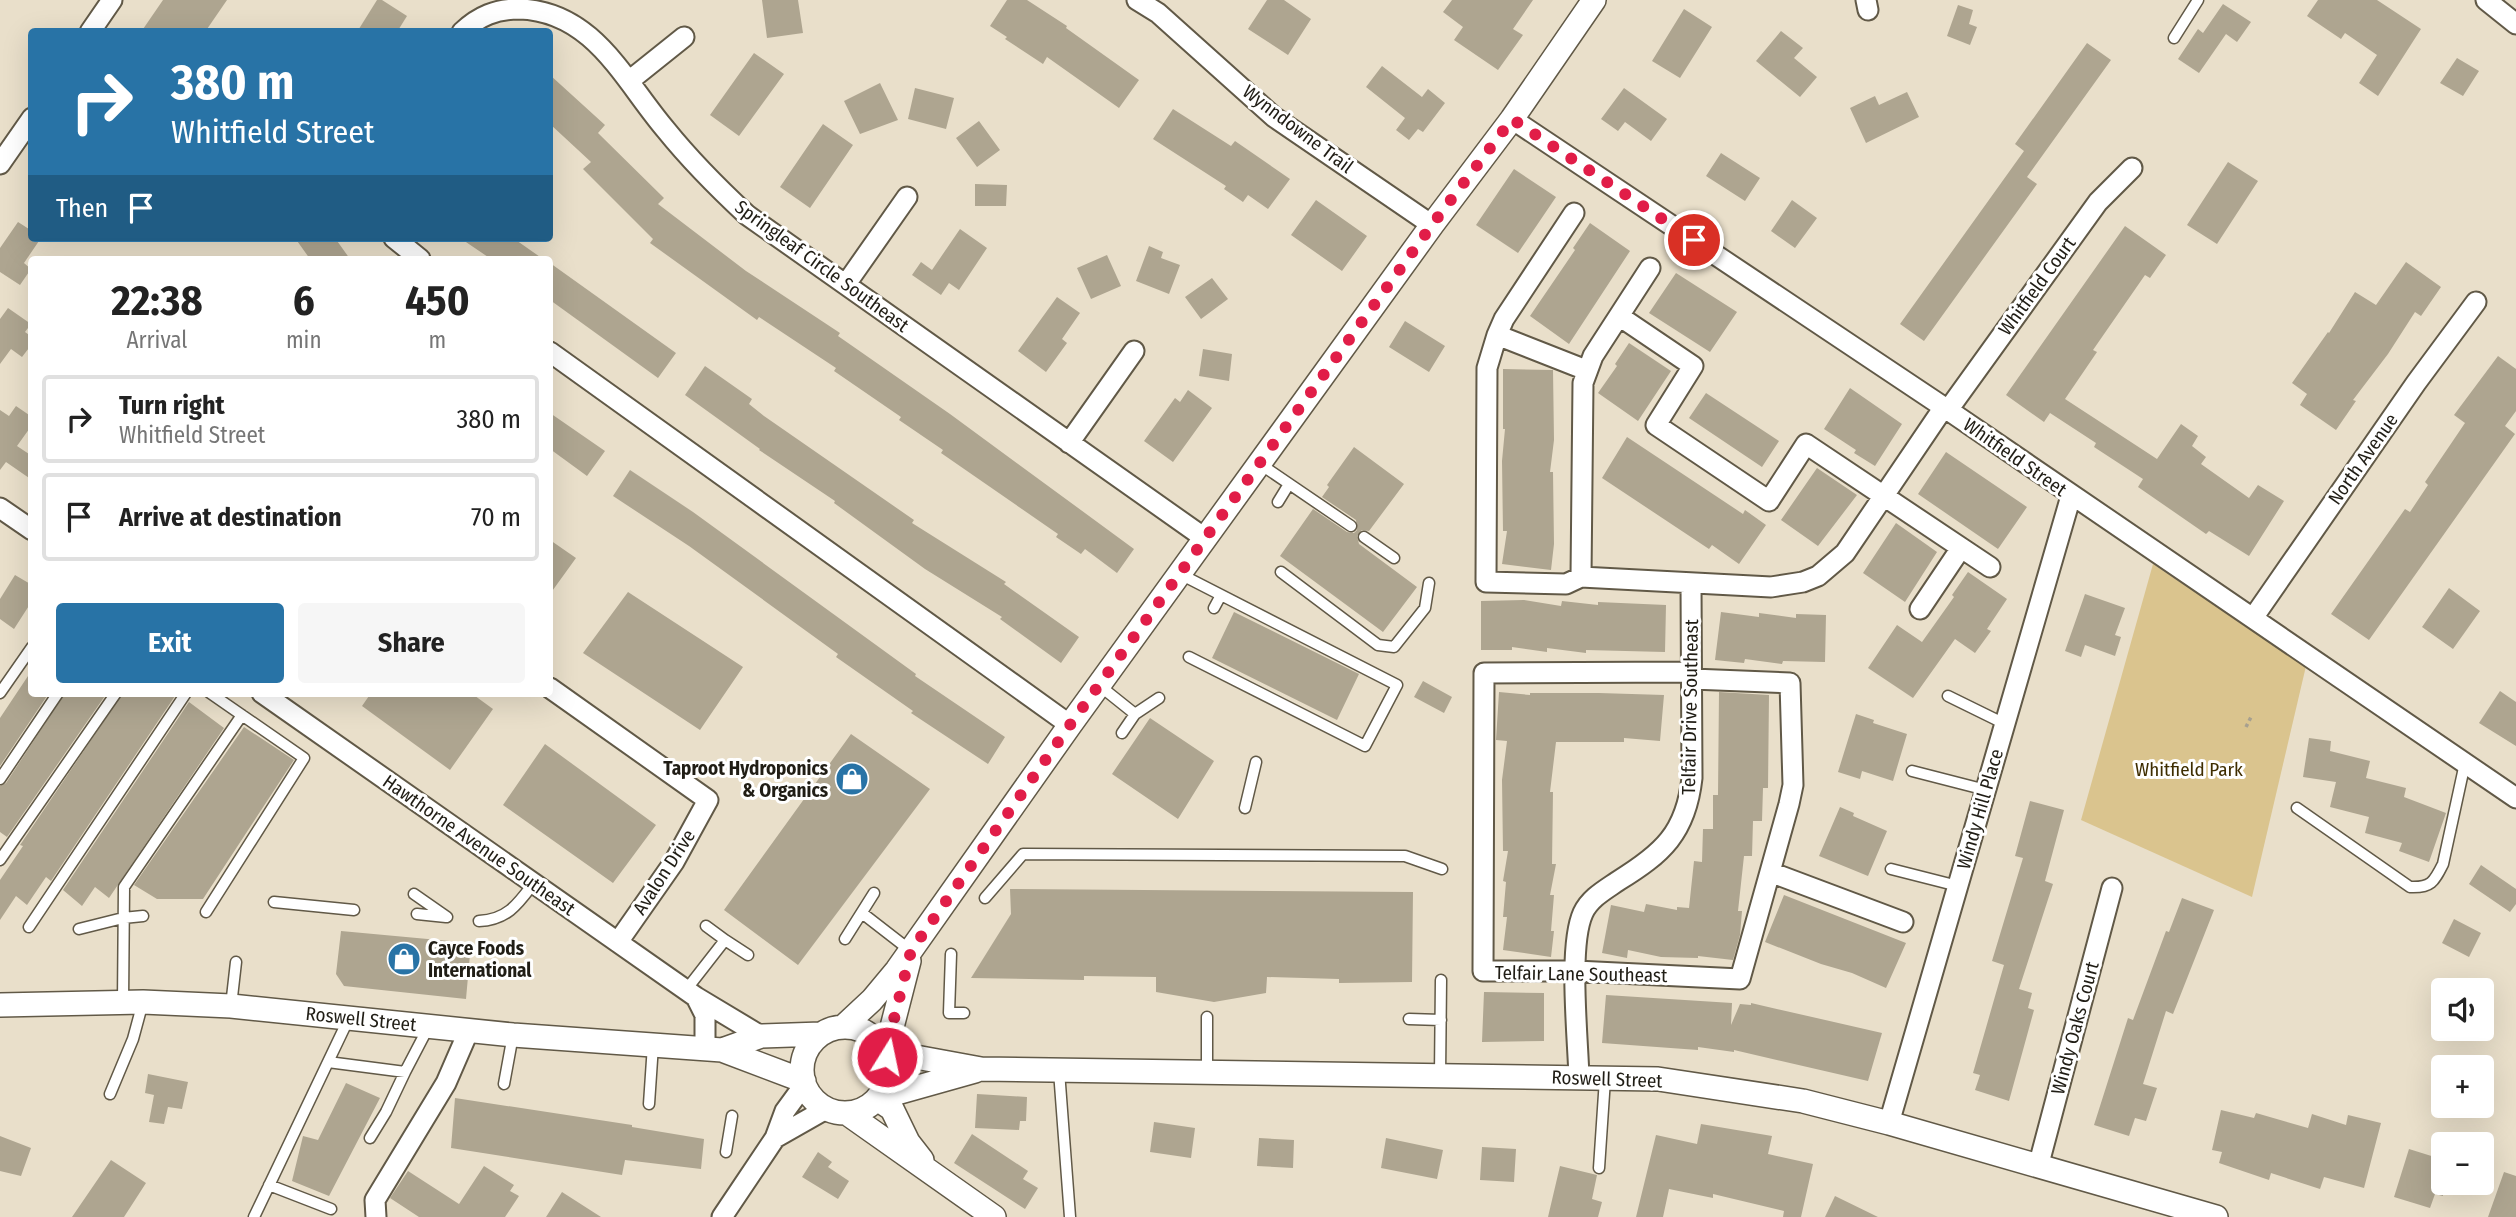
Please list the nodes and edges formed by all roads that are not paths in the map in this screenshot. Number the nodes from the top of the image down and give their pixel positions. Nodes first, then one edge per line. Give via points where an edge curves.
1 (112, 0) edge
2 (1137, 0) edge
3 (1594, 0) edge
4 (2198, 0) edge
5 (2486, 0) edge
6 (2516, 24) edge
7 (93, 28) edge
8 (466, 28) edge
9 (684, 37) dead end
10 (2174, 38) dead end
11 (629, 80) junction
12 (1512, 119) junction
13 (28, 124) edge
14 (0, 164) edge
15 (2132, 168) dead end
16 (907, 197) dead end
17 (1574, 213) dead end
18 (1432, 225) junction
19 (399, 242) edge
20 (416, 256) edge
21 (1650, 268) dead end
22 (846, 284) junction
23 (2476, 302) dead end
24 (1619, 316) junction
25 (1497, 335) junction
26 (1134, 351) dead end
27 (553, 354) edge
28 (1586, 370) junction
29 (1946, 408) junction
30 (1069, 443) junction
31 (1260, 464) junction
32 (1289, 484) junction
33 (1884, 495) junction
34 (2071, 496) junction
35 (1278, 502) dead end
36 (0, 508) edge
37 (1351, 526) dead end
38 (28, 527) edge
39 (1364, 537) dead end
40 (1206, 539) junction
41 (1961, 548) junction
42 (1394, 558) dead end
43 (1990, 567) dead end
44 (1280, 572) dead end
45 (1180, 574) junction
46 (1581, 577) junction
47 (1429, 583) dead end
48 (1691, 583) junction
49 (1221, 595) junction
50 (1214, 608) dead end
51 (1920, 609) dead end
52 (2253, 618) junction
53 (28, 653) edge
54 (1189, 657) dead end
55 (1692, 676) junction
56 (1100, 686) junction
57 (553, 690) edge
58 (0, 693) edge
59 (1948, 696) dead end
60 (55, 697) edge
61 (113, 697) edge
62 (183, 697) edge
63 (216, 697) edge
64 (268, 697) edge
65 (1159, 698) dead end
66 (1135, 714) junction
67 (242, 715) junction
68 (2005, 724) junction
69 (1070, 725) junction
70 (1122, 733) dead end
71 (1256, 762) dead end
72 (2465, 763) junction
73 (1912, 771) dead end
74 (0, 779) edge
75 (1986, 790) junction
76 (2516, 798) edge
77 (1245, 808) dead end
78 (2297, 808) dead end
79 (0, 860) edge
80 (1442, 869) dead end
81 (1891, 869) dead end
82 (1770, 872) junction
83 (533, 884) junction
84 (1958, 886) junction
85 (2112, 888) dead end
86 (874, 893) dead end
87 (414, 894) dead end
88 (985, 898) dead end
89 (274, 902) dead end
90 (354, 910) dead end
91 (206, 912) dead end
92 (862, 913) junction
93 (417, 914) dead end
94 (142, 916) dead end
95 (123, 918) junction
96 (480, 921) dead end
97 (1903, 922) dead end
98 (706, 926) dead end
99 (29, 927) dead end
100 (79, 929) dead end
101 (845, 939) dead end
102 (725, 940) junction
103 (618, 942) junction
104 (911, 951) junction
105 (748, 954) dead end
106 (951, 954) dead end
107 (236, 962) dead end
108 (1576, 971) junction
109 (1441, 980) dead end
110 (691, 994) junction
111 (133, 1002) junction
112 (0, 1005) edge
113 (231, 1006) junction
114 (964, 1013) dead end
115 (349, 1017) junction
116 (1207, 1017) dead end
117 (1409, 1019) dead end
118 (1441, 1020) junction
119 (429, 1026) junction
120 (469, 1030) junction
121 (832, 1031) junction
122 (513, 1034) junction
123 (761, 1036) junction
124 (653, 1044) junction
125 (713, 1049) junction
126 (883, 1049) junction
127 (328, 1062) junction
128 (981, 1069) junction
129 (1059, 1070) junction
130 (1206, 1071) junction
131 (405, 1072) junction
132 (1440, 1076) junction
133 (1580, 1078) junction
134 (1605, 1078) junction
135 (804, 1083) junction
136 (504, 1084) dead end
137 (110, 1094) dead end
138 (878, 1099) junction
139 (649, 1104) dead end
140 (837, 1111) junction
141 (732, 1116) dead end
142 (1889, 1123) junction
143 (370, 1138) dead end
144 (775, 1138) junction
145 (726, 1152) dead end
146 (2038, 1167) junction
147 (1599, 1168) dead end
148 (940, 1181) junction
149 (269, 1185) junction
150 (331, 1209) dead end
151 (254, 1217) edge
152 (376, 1217) edge
153 (722, 1217) edge
154 (994, 1217) edge
155 (1070, 1217) edge
156 (2216, 1217) edge

1 - 7 street
2 - 18 street, Wynndowne Trail via 1158,13 1274,117
3 - 12 street
4 - 10 lane
5 - 6 street
8 - 11 street, Springleaf Circle Southeast via 499,9 532,9 559,16 606,50
9 - 11 street
11 - 22 street, Springleaf Circle Southeast via 705,177 747,215
12 - 18 street
12 - 29 street, Whitfield Street
13 - 14 street
15 - 29 street, Whitfield Court via 2098,202
16 - 22 street
17 - 25 street
18 - 31 street
19 - 20 street
21 - 24 street
22 - 30 street, Springleaf Circle Southeast
23 - 52 street, North Avenue
24 - 28 street
24 - 33 street via 1693,366 1656,425 1667,433 1769,501 1806,444
25 - 28 street
25 - 46 street, Whitfield Court via 1487,368 1486,582 1566,584
26 - 30 street
27 - 69 street
28 - 46 street
29 - 33 street, Whitfield Court
29 - 34 street, Whitfield Street
30 - 40 street, Springleaf Circle Southeast
31 - 32 lane
31 - 40 street
32 - 35 lane
32 - 37 lane
33 - 41 street
33 - 48 street, Whitfield Court via 1845,553 1818,576 1771,587
34 - 52 street, Whitfield Street
34 - 68 street, Windy Hill Place
36 - 38 street
39 - 42 lane
40 - 45 street
41 - 43 street
41 - 51 street
44 - 47 lane via 1378,645 1394,647 1425,608
45 - 49 lane
45 - 56 street
46 - 48 street, Whitfield Court
48 - 55 street, Telfair Drive Southeast
49 - 50 lane
49 - 54 lane via 1397,684 1365,746
52 - 72 street, Whitfield Street
53 - 58 lane
55 - 82 street, Telfair Lane Southeast via 1790,683 1793,785
55 - 108 street, Telfair Drive Southeast via 1692,778 1685,814 1657,855 1589,903 1579,926
55 - 108 street, Telfair Lane Southeast via 1484,673 1483,971
56 - 66 lane
56 - 69 street
57 - 103 street, Avalon Drive via 708,800 674,862
59 - 68 lane
60 - 74 lane
61 - 79 lane
62 - 99 lane
63 - 67 lane
64 - 83 street, Hawthorne Avenue Southeast
65 - 66 lane
66 - 70 lane
67 - 91 lane via 304,758
67 - 95 lane via 124,887
68 - 75 street, Windy Hill Place
69 - 104 street
71 - 77 lane
72 - 76 street, Whitfield Street
72 - 78 lane via 2443,864 2436,880 2423,888 2410,887
73 - 75 lane
75 - 84 street, Windy Hill Place
80 - 88 lane via 1405,856 1023,854
81 - 84 lane
82 - 97 street
82 - 108 street, Telfair Lane Southeast via 1740,979
83 - 96 lane via 512,911
83 - 103 street, Hawthorne Avenue Southeast
84 - 142 street, Windy Hill Place
85 - 146 street, Windy Oaks Court
86 - 92 lane
87 - 93 lane via 447,917
89 - 90 lane
92 - 101 lane
92 - 104 lane
94 - 95 lane
95 - 100 lane
95 - 111 lane
98 - 102 lane
102 - 105 lane
102 - 110 lane
103 - 110 street, Hawthorne Avenue Southeast
104 - 121 street via 881,991
104 - 126 street
106 - 114 lane via 949,1013
107 - 113 lane
108 - 133 street, Telfair Drive Southeast
109 - 118 lane
110 - 123 street, Hawthorne Avenue Southeast
110 - 125 street via 705,1015
111 - 112 street, Roswell Street
111 - 113 street, Roswell Street
111 - 137 lane via 133,1039
113 - 115 street, Roswell Street
115 - 119 street, Roswell Street
115 - 127 lane
116 - 130 lane
117 - 118 lane
118 - 132 lane
119 - 120 street, Roswell Street
119 - 131 lane
120 - 122 street, Roswell Street
120 - 152 street via 446,1083 375,1200
121 - 123 street, Roswell Street
121 - 126 street via 865,1032
121 - 135 street via 807,1051
122 - 124 street, Roswell Street
122 - 136 lane
123 - 125 street, Roswell Street
124 - 125 street, Roswell Street
124 - 139 lane
125 - 135 street, Roswell Street
126 - 128 street, Roswell Street
126 - 138 street via 888,1079
127 - 131 lane
127 - 149 lane
128 - 129 street, Roswell Street
128 - 138 street, Roswell Street
129 - 130 street, Roswell Street
129 - 155 lane
130 - 132 street, Roswell Street
131 - 143 lane
132 - 133 street, Roswell Street
133 - 134 street, Roswell Street
134 - 142 street, Roswell Street via 1658,1079 1750,1091
134 - 147 lane
135 - 140 street via 816,1102
135 - 144 street via 785,1111
138 - 140 street via 869,1107
138 - 148 street via 892,1109 908,1142
140 - 144 street
140 - 148 street
141 - 145 lane
142 - 146 street, Roswell Street
144 - 153 street
146 - 156 street, Roswell Street
148 - 154 street
149 - 150 lane
149 - 151 lane

